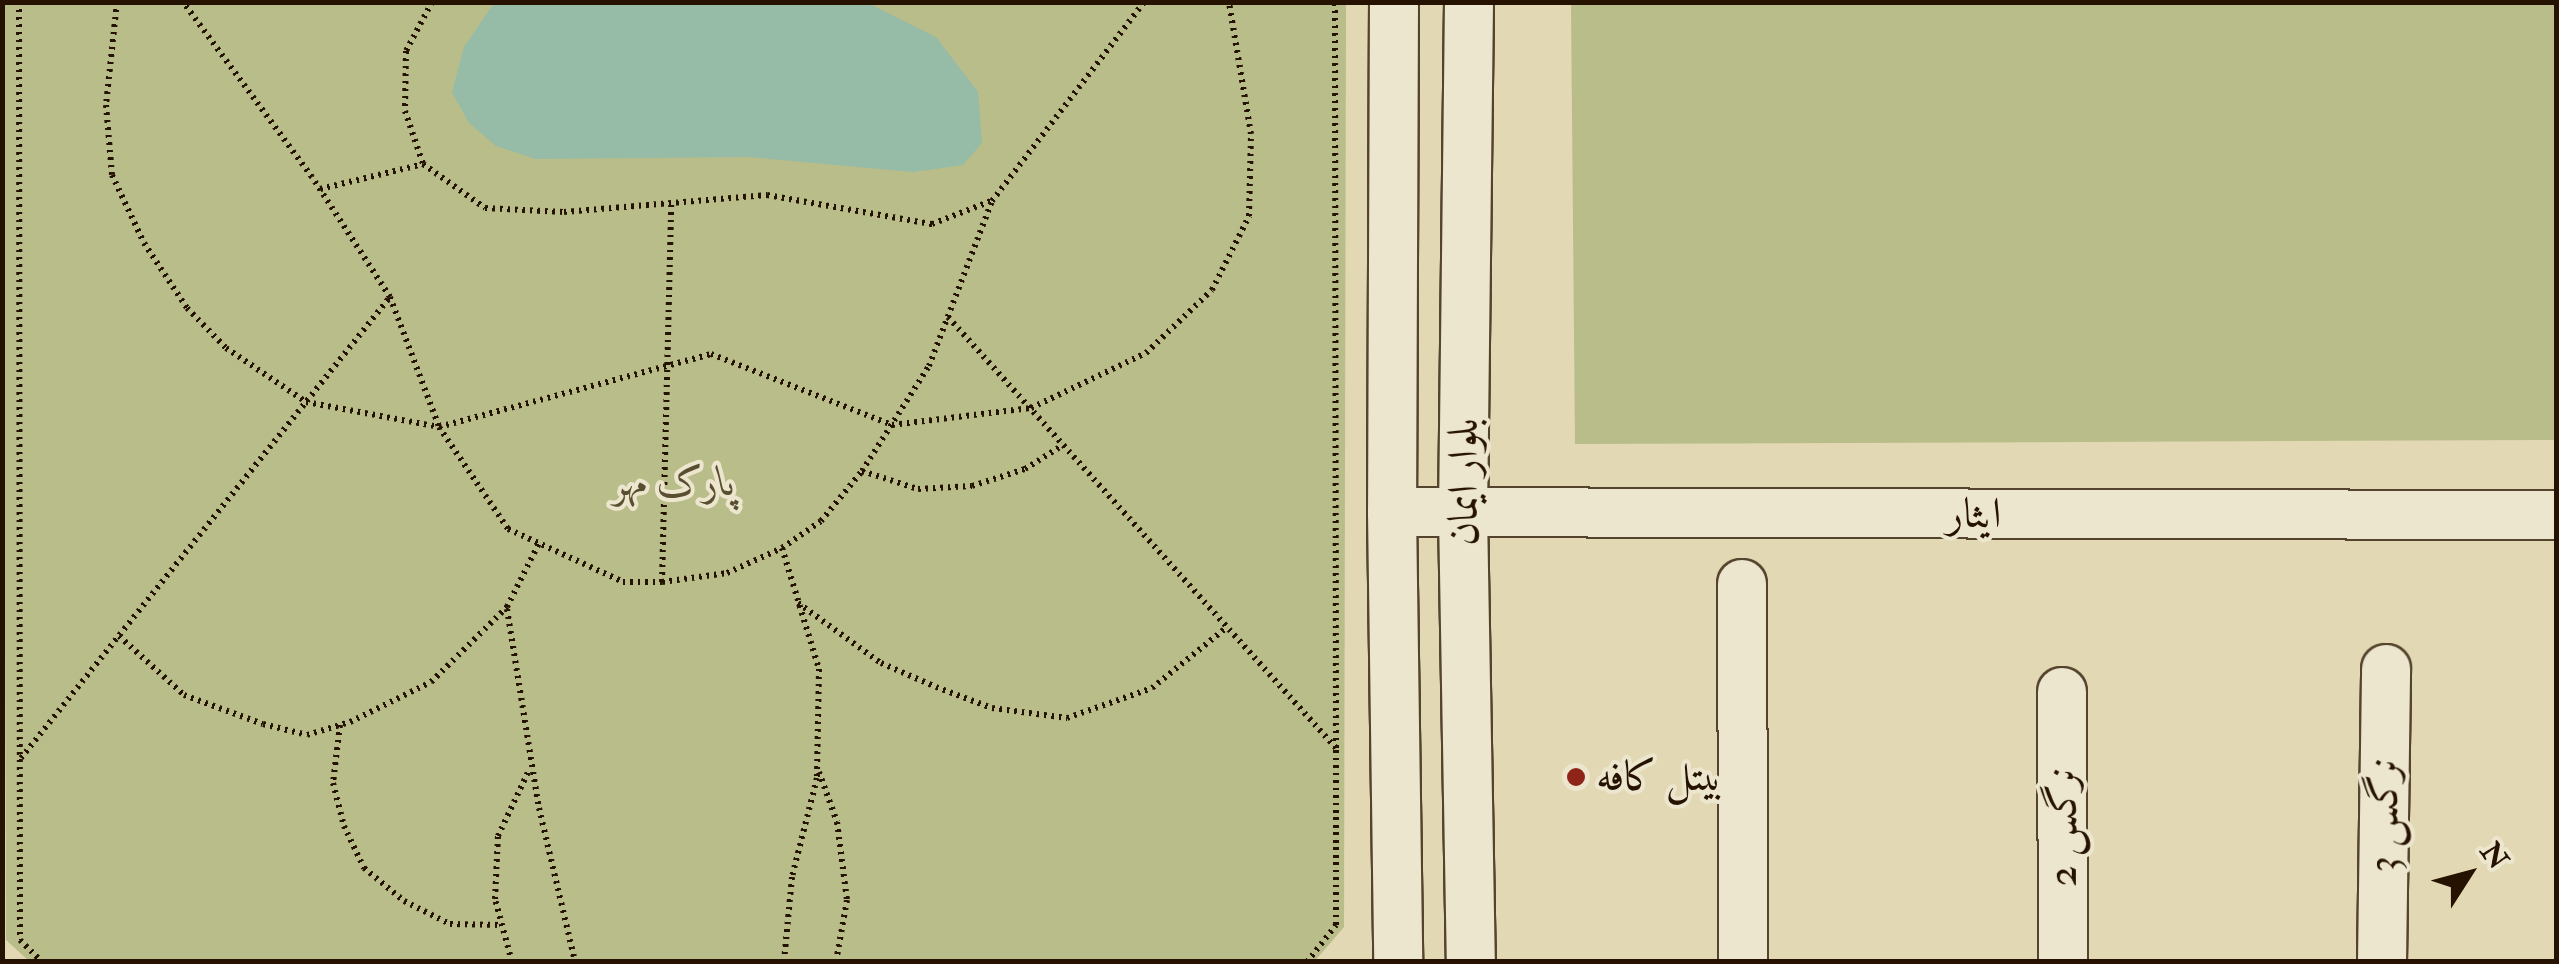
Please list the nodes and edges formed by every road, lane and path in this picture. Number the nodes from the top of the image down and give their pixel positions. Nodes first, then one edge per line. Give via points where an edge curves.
1 (20, 2) edge
2 (117, 2) edge
3 (183, 2) edge
4 (432, 2) edge
5 (1144, 2) edge
6 (1229, 2) edge
7 (1335, 2) edge
8 (1394, 2) edge
9 (1469, 2) edge
10 (423, 164) junction
11 (320, 189) junction
12 (992, 201) junction
13 (672, 202) junction
14 (390, 297) junction
15 (948, 317) junction
16 (668, 366) junction
17 (306, 402) junction
18 (1030, 408) junction
19 (892, 425) junction
20 (439, 426) junction
21 (1063, 445) junction
22 (862, 471) junction
23 (1392, 512) junction
24 (1463, 513) junction
25 (2556, 515) edge
26 (539, 543) junction
27 (782, 548) junction
28 (662, 582) junction
29 (1742, 584) dead end
30 (798, 603) junction
31 (507, 608) junction
32 (1227, 627) junction
33 (119, 636) junction
34 (2386, 669) dead end
35 (2062, 692) dead end
36 (340, 725) junction
37 (1336, 748) junction
38 (20, 759) junction
39 (532, 766) junction
40 (817, 768) junction
41 (502, 925) junction
42 (42, 962) edge
43 (512, 962) edge
44 (575, 962) edge
45 (784, 962) edge
46 (836, 962) edge
47 (1307, 962) edge
48 (1398, 962) edge
49 (1471, 962) edge
50 (1743, 962) edge
51 (2063, 962) edge
52 (2382, 962) edge

1 - 38 path
2 - 17 path via 106,104 112,176 144,243 187,308 226,348
3 - 11 path
4 - 10 path via 406,51 405,111
5 - 12 path
6 - 18 path via 1251,134 1249,216 1212,290 1146,352
7 - 37 path
8 - 23 street, بلوار ایمان
9 - 24 street, بلوار ایمان
10 - 11 path
10 - 13 path via 485,208 564,212
11 - 14 path
12 - 13 path via 932,224 767,195
12 - 15 path
13 - 16 path
14 - 17 path
14 - 20 path
15 - 18 path
15 - 19 path via 929,366
16 - 19 path via 711,354
16 - 20 path
16 - 28 path
17 - 20 path
17 - 33 path
18 - 19 path
18 - 21 path
19 - 22 path
20 - 26 path via 508,529
21 - 22 path via 1025,469 972,486 918,489
21 - 32 path
22 - 27 path via 821,522
23 - 24 street, ایثار
23 - 48 street, بلوار ایمان
24 - 25 street, ایثار
24 - 49 street, بلوار ایمان
26 - 28 path via 623,582
26 - 31 path
27 - 28 path via 727,574
27 - 30 path
29 - 50 street
30 - 32 path via 881,662 936,687 992,708 1068,718 1152,688
30 - 40 path via 819,670
31 - 36 path via 431,682
31 - 39 path
32 - 37 path
33 - 36 path via 184,695 307,735
33 - 38 path
34 - 52 street, نرگس 3
35 - 51 street, نرگس 2
36 - 41 path via 334,783 364,868 404,901 450,924
37 - 47 path via 1336,925
38 - 42 path via 20,940
39 - 41 path via 498,836 494,899
39 - 44 path
40 - 45 path via 792,878
40 - 46 path via 837,822 846,900
41 - 43 path

